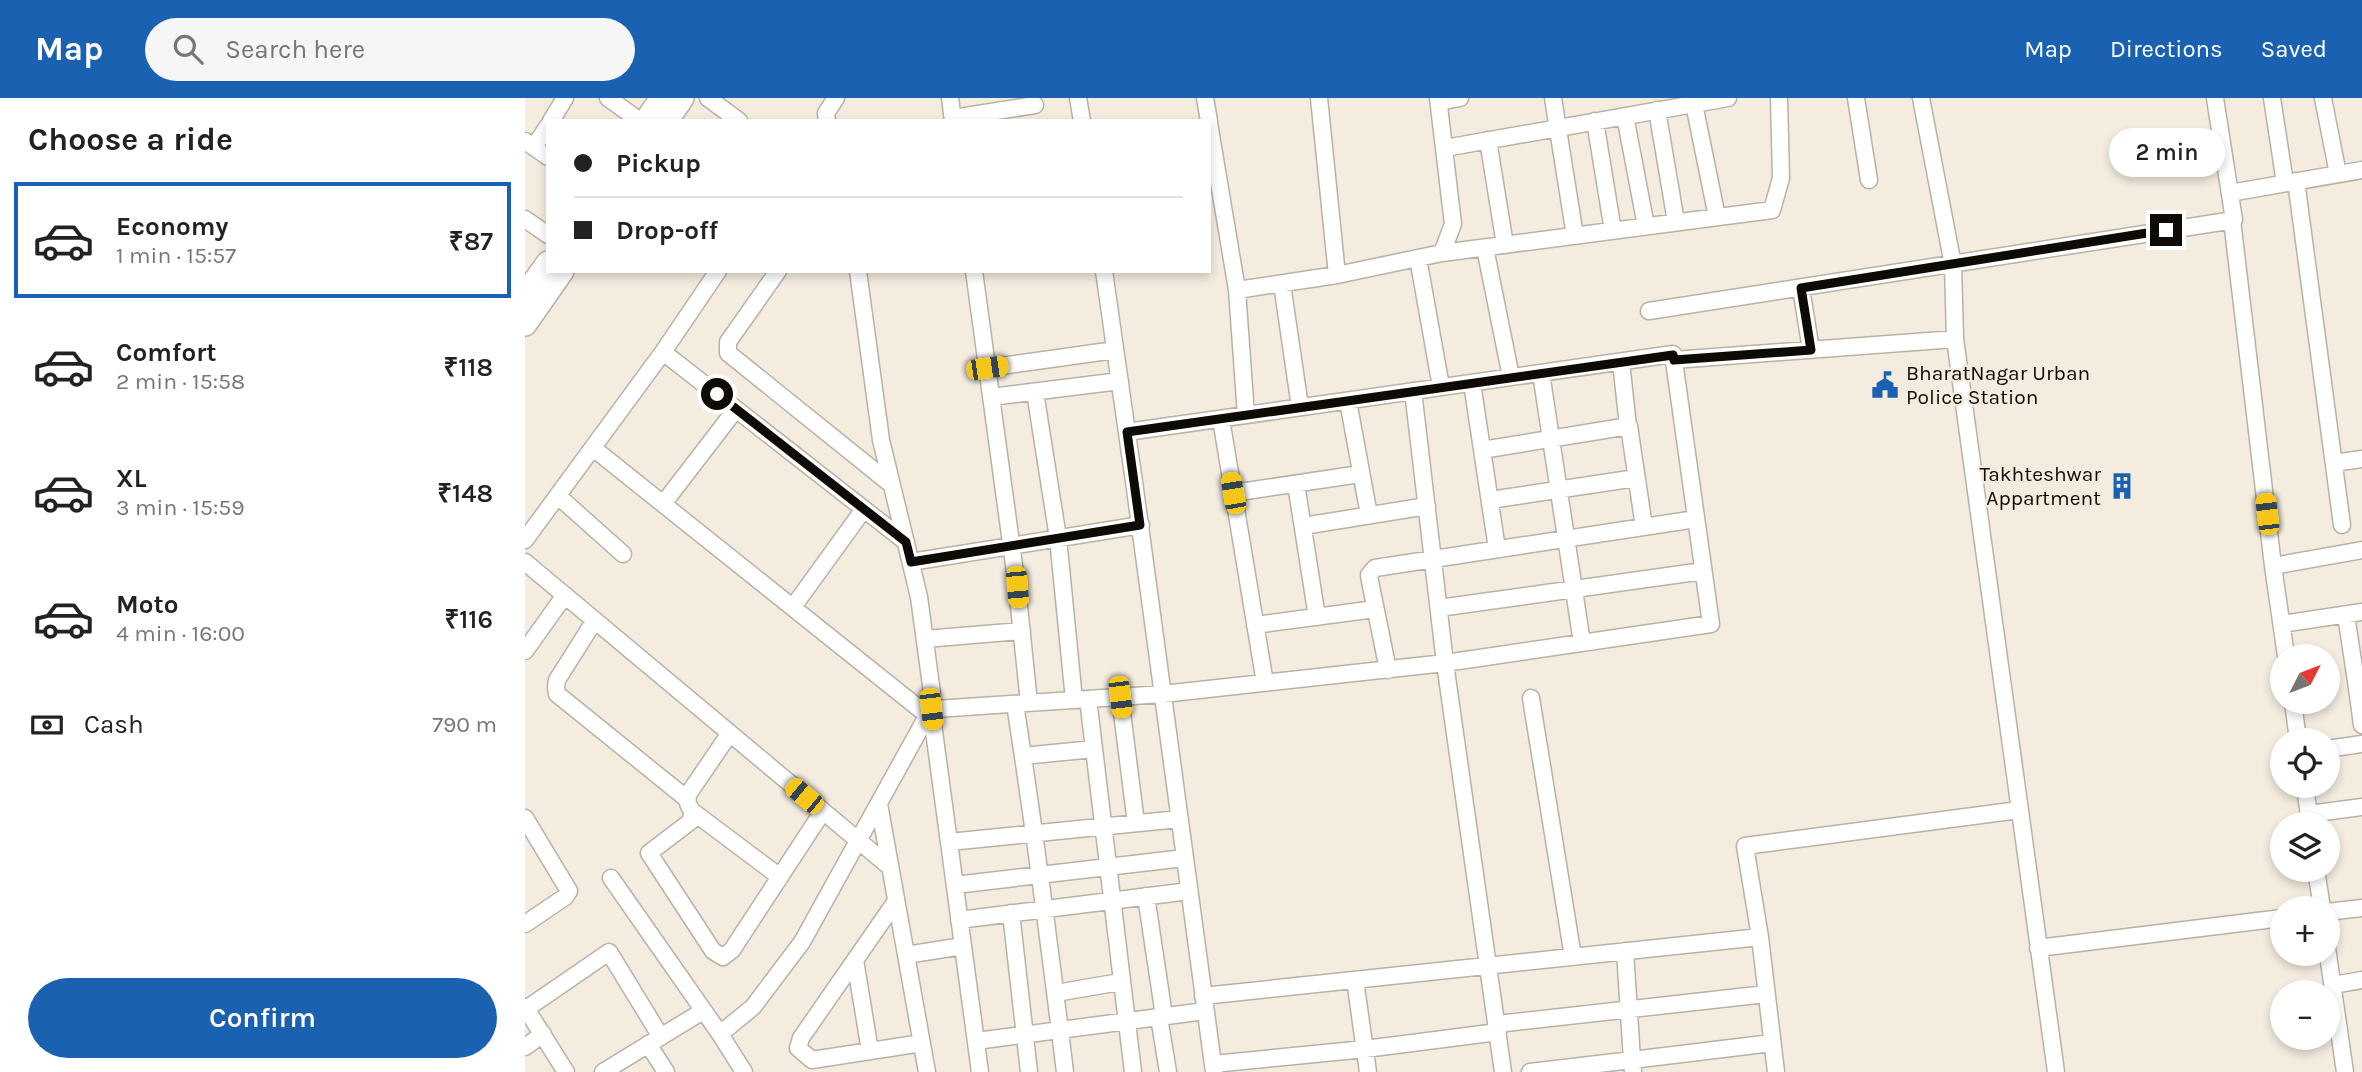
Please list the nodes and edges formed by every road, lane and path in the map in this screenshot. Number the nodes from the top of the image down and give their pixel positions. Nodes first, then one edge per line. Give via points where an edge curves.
1 (565, 98) edge
2 (608, 98) edge
3 (662, 98) edge
4 (682, 98) edge
5 (708, 98) edge
6 (950, 98) edge
7 (1078, 98) edge
8 (1205, 98) edge
9 (1319, 98) edge
10 (1460, 98) edge
11 (1553, 98) edge
12 (1728, 98) edge
13 (1779, 98) edge
14 (1856, 98) edge
15 (1921, 98) edge
16 (2215, 98) edge
17 (2272, 98) edge
18 (2323, 98) edge
19 (1439, 100) edge
20 (1684, 103) edge
21 (1035, 105) dead end
22 (1657, 110) junction
23 (1625, 116) junction
24 (552, 119) edge
25 (638, 119) edge
26 (647, 119) edge
27 (667, 119) edge
28 (736, 119) edge
29 (953, 119) edge
30 (1081, 119) edge
31 (1208, 119) edge
32 (1595, 121) junction
33 (546, 128) edge
34 (1558, 128) junction
35 (1211, 134) edge
36 (1488, 140) junction
37 (529, 144) edge
38 (1445, 148) junction
39 (546, 156) edge
40 (2362, 170) edge
41 (2338, 174) junction
42 (1869, 180) dead end
43 (2290, 182) junction
44 (2230, 193) junction
45 (1717, 217) junction
46 (525, 219) edge
47 (2232, 220) junction
48 (1676, 222) junction
49 (1646, 226) junction
50 (1613, 231) junction
51 (546, 234) edge
52 (1575, 236) junction
53 (1505, 245) junction
54 (1485, 248) junction
55 (1442, 253) junction
56 (1417, 258) junction
57 (1954, 265) junction
58 (546, 266) edge
59 (561, 273) edge
60 (717, 273) edge
61 (777, 273) edge
62 (857, 273) edge
63 (974, 273) edge
64 (1104, 273) edge
65 (1337, 275) junction
66 (1282, 284) junction
67 (1801, 288) junction
68 (1237, 290) junction
69 (525, 295) edge
70 (1649, 312) dead end
71 (525, 324) edge
72 (1955, 339) junction
73 (1115, 350) junction
74 (1811, 350) junction
75 (663, 352) junction
76 (1674, 360) junction
77 (1621, 362) junction
78 (987, 368) junction
79 (1541, 373) junction
80 (1511, 377) junction
81 (1120, 381) junction
82 (1472, 383) junction
83 (1441, 387) junction
84 (1413, 391) junction
85 (1035, 392) junction
86 (991, 397) junction
87 (1348, 401) junction
88 (1300, 407) junction
89 (736, 408) junction
90 (1246, 415) junction
91 (1221, 419) junction
92 (1628, 426) junction
93 (1127, 432) junction
94 (1552, 439) junction
95 (593, 449) junction
96 (1482, 450) junction
97 (2362, 459) edge
98 (2334, 463) junction
99 (1360, 474) junction
100 (1636, 478) junction
101 (1296, 484) junction
102 (892, 485) junction
103 (1561, 490) junction
104 (1233, 493) junction
105 (558, 496) junction
106 (1490, 500) junction
107 (663, 504) junction
108 (1427, 506) junction
109 (864, 509) junction
110 (1369, 515) junction
111 (1696, 519) junction
112 (1140, 525) junction
113 (2342, 525) dead end
114 (1303, 526) junction
115 (1644, 527) junction
116 (1058, 538) junction
117 (1568, 538) junction
118 (525, 540) edge
119 (906, 542) junction
120 (1011, 546) junction
121 (1497, 549) junction
122 (2362, 550) edge
123 (623, 554) dead end
124 (1433, 559) junction
125 (525, 562) edge
126 (911, 562) junction
127 (2273, 566) junction
128 (1703, 570) junction
129 (1575, 589) junction
130 (565, 595) junction
131 (793, 607) junction
132 (1439, 608) junction
133 (1375, 609) junction
134 (2354, 614) edge
135 (1317, 617) junction
136 (595, 620) junction
137 (2282, 624) junction
138 (1255, 625) junction
139 (1022, 631) junction
140 (925, 639) junction
141 (1582, 643) junction
142 (2284, 644) edge
143 (525, 651) edge
144 (1445, 663) junction
145 (1388, 670) junction
146 (2359, 681) edge
147 (1265, 683) junction
148 (1163, 694) junction
149 (1120, 697) junction
150 (1531, 698) dead end
151 (1081, 699) junction
152 (1022, 703) junction
153 (931, 709) junction
154 (2362, 725) edge
155 (730, 733) junction
156 (2362, 744) edge
157 (2340, 747) edge
158 (1094, 749) junction
159 (1023, 756) junction
160 (879, 804) junction
161 (690, 805) junction
162 (2362, 807) edge
163 (2019, 810) junction
164 (823, 811) junction
165 (2340, 812) edge
166 (525, 818) edge
167 (1179, 819) junction
168 (1136, 824) junction
169 (1103, 827) junction
170 (1035, 834) junction
171 (859, 842) junction
172 (949, 842) junction
173 (1184, 858) junction
174 (890, 867) junction
175 (1107, 867) junction
176 (1038, 876) junction
177 (780, 877) junction
178 (611, 878) dead end
179 (955, 885) junction
180 (1189, 891) junction
181 (1146, 896) junction
182 (896, 901) junction
183 (1111, 901) junction
184 (2362, 908) edge
185 (1046, 909) junction
186 (2340, 911) edge
187 (1010, 913) junction
188 (2270, 919) edge
189 (960, 920) junction
190 (525, 924) edge
191 (1760, 937) junction
192 (963, 946) junction
193 (2038, 948) junction
194 (1625, 951) junction
195 (906, 956) junction
196 (1573, 957) junction
197 (855, 960) junction
198 (1489, 966) junction
199 (2362, 979) edge
200 (1355, 980) junction
201 (1121, 982) junction
202 (2340, 984) edge
203 (1056, 993) junction
204 (1766, 994) junction
205 (1204, 1003) junction
206 (526, 1008) edge
207 (703, 1011) junction
208 (1629, 1011) junction
209 (1161, 1017) junction
210 (1125, 1021) junction
211 (1497, 1028) junction
212 (1060, 1030) junction
213 (543, 1034) junction
214 (720, 1034) junction
215 (1025, 1035) junction
216 (2340, 1036) edge
217 (654, 1041) junction
218 (976, 1041) junction
219 (1772, 1042) junction
220 (922, 1043) junction
221 (525, 1047) edge
222 (1366, 1048) junction
223 (870, 1051) junction
224 (1632, 1066) edge
225 (1214, 1068) edge
226 (566, 1072) edge
227 (603, 1072) edge
228 (666, 1072) edge
229 (744, 1072) edge
230 (927, 1072) edge
231 (980, 1072) edge
232 (1030, 1072) edge
233 (1065, 1072) edge
234 (1133, 1072) edge
235 (1168, 1072) edge
236 (1368, 1072) edge
237 (1503, 1072) edge
238 (1530, 1072) edge
239 (1776, 1072) edge
240 (2056, 1072) edge
241 (2345, 1072) edge

1 - 24 street
2 - 25 street
3 - 26 street
4 - 27 street
5 - 28 street
6 - 29 street
7 - 30 street
8 - 31 street
9 - 65 street
10 - 19 street
11 - 34 street
12 - 20 street
13 - 45 street via 1781,178 1772,210
14 - 42 street
15 - 57 street
16 - 44 street
17 - 43 street
18 - 41 street
19 - 38 street
20 - 22 street
20 - 45 street
21 - 29 street
22 - 23 street
22 - 48 street
23 - 32 street
23 - 49 street
32 - 34 street
32 - 50 street
33 - 37 street
34 - 36 street
34 - 52 street
35 - 68 street
36 - 38 street
36 - 53 street
37 - 39 street
38 - 55 street via 1453,224
40 - 41 street
41 - 43 street
43 - 44 street
43 - 98 street
44 - 47 street
45 - 48 street
46 - 51 street
47 - 57 street
47 - 127 street
48 - 49 street
49 - 50 street
50 - 52 street
52 - 53 street
53 - 54 street
54 - 55 street
54 - 80 street
55 - 56 street
56 - 65 street
56 - 83 street
57 - 67 street
57 - 72 street
58 - 69 street
59 - 71 street
60 - 75 street
61 - 102 street via 728,342 728,353
62 - 102 street via 881,440
63 - 78 street
64 - 73 street
65 - 66 street
66 - 68 street
66 - 88 street
67 - 70 street
67 - 74 street
68 - 90 street
72 - 74 street
72 - 163 street
73 - 78 street
73 - 81 street
74 - 76 street
75 - 89 street
75 - 95 street
76 - 77 street via 1673,355
76 - 111 street
77 - 79 street
77 - 92 street
78 - 86 street
79 - 80 street
79 - 94 street
80 - 82 street
81 - 85 street
81 - 93 street
82 - 83 street
82 - 96 street
83 - 84 street
84 - 87 street
84 - 108 street
85 - 86 street
85 - 116 street
86 - 120 street
87 - 88 street
87 - 99 street
88 - 90 street
89 - 107 street
89 - 109 street
90 - 91 street
91 - 93 street
91 - 104 street
92 - 94 street
92 - 100 street
93 - 112 street
94 - 96 street
94 - 103 street
95 - 105 street
95 - 107 street
96 - 106 street
97 - 98 street
98 - 113 street
99 - 101 street
99 - 110 street
100 - 103 street
100 - 115 street
101 - 104 street
101 - 114 street
102 - 119 street
103 - 106 street
103 - 117 street
104 - 138 street
105 - 118 street
105 - 123 street
106 - 121 street
107 - 131 street
108 - 110 street
108 - 124 street
109 - 119 street
109 - 131 street
110 - 114 street
111 - 115 street
111 - 128 street
112 - 116 street
112 - 148 street
114 - 135 street
115 - 117 street
116 - 120 street
116 - 151 street
117 - 121 street
117 - 129 street
119 - 126 street
120 - 126 street
120 - 139 street
121 - 124 street
122 - 127 street
124 - 132 street
124 - 133 street via 1372,571
125 - 130 street
126 - 140 street
127 - 137 street
128 - 129 street
128 - 141 street via 1711,624
129 - 132 street
129 - 141 street
130 - 136 street
130 - 143 street
131 - 153 street via 921,710
132 - 144 street
133 - 135 street
133 - 145 street
134 - 137 street
134 - 146 street
135 - 138 street
136 - 155 street
136 - 161 street via 557,680 558,694
137 - 142 street
138 - 147 street
139 - 140 street
139 - 152 street
140 - 153 street
141 - 144 street
144 - 145 street
144 - 198 street
145 - 147 street
146 - 154 street
147 - 148 street
148 - 149 street
148 - 167 street
149 - 151 street
149 - 168 street
150 - 196 street
151 - 152 street
151 - 158 street
152 - 153 street
152 - 159 street
153 - 160 street
153 - 172 street
155 - 161 street
155 - 164 street
156 - 157 street
158 - 159 street
158 - 169 street
159 - 170 street
160 - 171 street
160 - 174 street
161 - 177 street
161 - 177 street via 691,821 649,853 718,956 731,950
162 - 165 street
163 - 191 street via 1745,846
163 - 193 street
164 - 171 street
164 - 177 street
166 - 190 street via 569,891
167 - 168 street
167 - 173 street
168 - 169 street
169 - 170 street
169 - 175 street
170 - 172 street
170 - 176 street
171 - 174 street
171 - 214 street via 802,942 753,1007
172 - 179 street
173 - 175 street
173 - 180 street
174 - 182 street
175 - 176 street
175 - 183 street
176 - 179 street
176 - 185 street
178 - 207 street
179 - 189 street
180 - 181 street
180 - 205 street
181 - 183 street
181 - 209 street
182 - 195 street
182 - 197 street
183 - 185 street
183 - 201 street
184 - 186 street
185 - 187 street
185 - 203 street
187 - 189 street
187 - 215 street
188 - 193 street
189 - 192 street
191 - 194 street
191 - 204 street
192 - 195 street
192 - 218 street
193 - 240 street
194 - 196 street
194 - 208 street
195 - 220 street
196 - 198 street
197 - 223 street
197 - 223 street via 801,1038 799,1048 812,1060
198 - 200 street
198 - 211 street
199 - 202 street
200 - 205 street
200 - 222 street
201 - 203 street
201 - 210 street
203 - 212 street
204 - 208 street
204 - 219 street
205 - 209 street
205 - 225 street
206 - 213 street
206 - 217 street via 609,952
207 - 214 street
207 - 217 street
208 - 211 street
208 - 224 street
209 - 210 street
209 - 235 street
210 - 212 street
210 - 234 street
211 - 222 street
211 - 237 street
212 - 215 street
212 - 233 street
213 - 221 street
213 - 226 street
214 - 229 street
215 - 218 street
215 - 232 street
216 - 241 street
217 - 227 street
217 - 228 street
218 - 231 street
219 - 224 street
219 - 239 street
220 - 223 street
220 - 230 street
222 - 225 street
222 - 236 street
224 - 238 street

